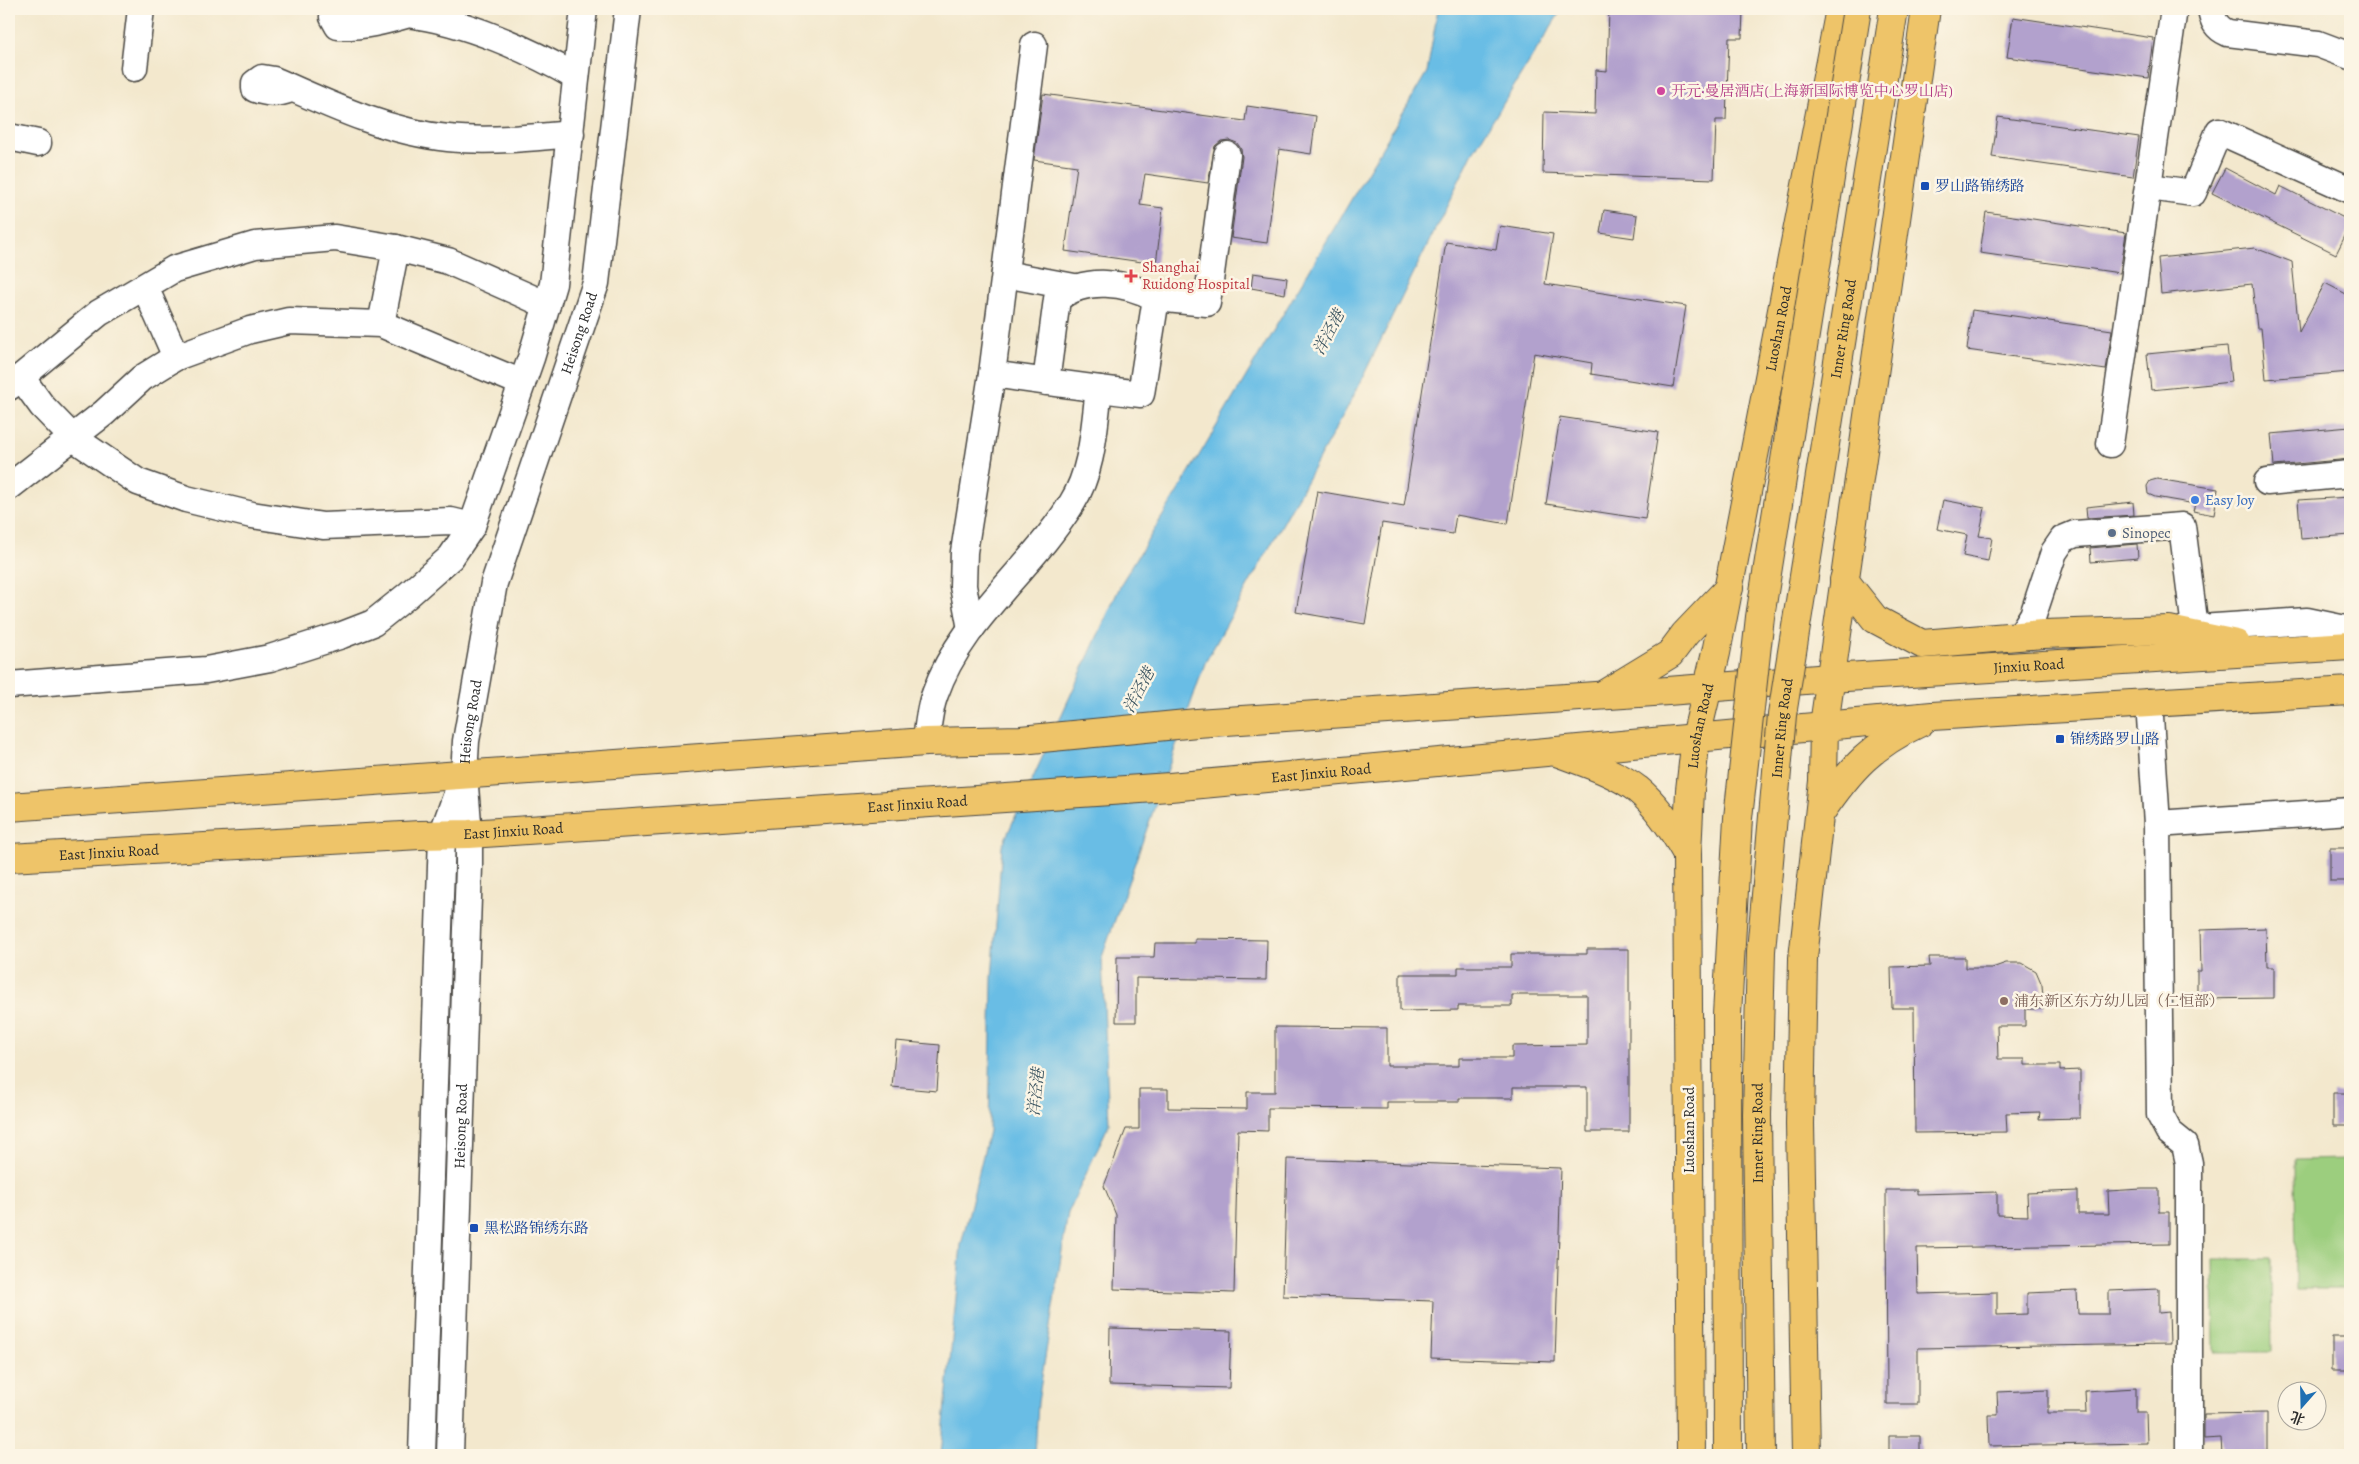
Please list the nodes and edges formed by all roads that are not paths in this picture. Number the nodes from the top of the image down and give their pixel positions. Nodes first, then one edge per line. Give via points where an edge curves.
1 (141, 9) edge
2 (584, 9) edge
3 (628, 9) edge
4 (1840, 9) edge
5 (1857, 9) edge
6 (1894, 9) edge
7 (1926, 9) edge
8 (2174, 9) edge
9 (2212, 9) edge
10 (409, 14) dead end
11 (1034, 45) dead end
12 (2350, 56) edge
13 (134, 68) dead end
14 (576, 78) junction
15 (291, 89) dead end
16 (571, 134) junction
17 (9, 137) edge
18 (38, 143) dead end
19 (1227, 155) dead end
20 (2149, 187) junction
21 (2350, 190) edge
22 (396, 248) junction
23 (1004, 274) junction
24 (145, 287) junction
25 (1062, 290) junction
26 (1156, 298) junction
27 (547, 305) junction
28 (381, 324) junction
29 (176, 357) junction
30 (992, 374) junction
31 (15, 382) edge
32 (1046, 382) junction
33 (522, 383) junction
34 (1099, 389) junction
35 (72, 437) junction
36 (2110, 444) dead end
37 (2350, 474) edge
38 (2268, 482) dead end
39 (9, 487) edge
40 (472, 526) junction
41 (1844, 580) junction
42 (1729, 588) junction
43 (971, 629) junction
44 (2182, 629) junction
45 (2350, 630) edge
46 (2020, 636) junction
47 (2350, 646) edge
48 (2269, 651) junction
49 (1830, 678) junction
50 (9, 685) edge
51 (1708, 687) junction
52 (2350, 691) edge
53 (1601, 695) junction
54 (2149, 702) junction
55 (1932, 716) junction
56 (1824, 725) junction
57 (1696, 737) junction
58 (926, 742) junction
59 (1553, 751) junction
60 (464, 775) junction
61 (9, 807) edge
62 (2350, 811) edge
63 (1819, 815) junction
64 (2157, 824) junction
65 (442, 834) junction
66 (469, 834) junction
67 (1687, 854) junction
68 (9, 858) edge
69 (422, 1455) edge
70 (450, 1455) edge
71 (1691, 1455) edge
72 (1728, 1455) edge
73 (1761, 1455) edge
74 (1806, 1455) edge
75 (2189, 1455) edge

1 - 13 street
2 - 14 street
3 - 60 street, Heisong Road via 596,283 494,583 466,741
4 - 42 main road, Luoshan Road
5 - 72 main road, Inner Ring Road, bridge via 1760,617 1738,818 1726,1016
6 - 73 main road, Inner Ring Road, bridge via 1780,735 1761,951 1756,1115
7 - 41 main road
8 - 20 street
9 - 12 street via 2213,20 2219,29 2228,33 2318,44
10 - 14 street via 500,40 542,57
11 - 23 street
14 - 16 street
15 - 16 street via 277,94 267,93 256,89 255,83 262,78 274,80 370,120 410,132 448,138 492,139
16 - 27 street via 553,284
17 - 18 street
19 - 26 street via 1207,303
20 - 21 street via 2193,193 2219,131
20 - 36 street
22 - 24 street via 335,238 255,245 174,269
22 - 27 street via 448,261
22 - 28 street
23 - 25 street
23 - 30 street
24 - 29 street
24 - 31 street via 99,314
25 - 26 street via 1088,284 1110,285 1134,288
25 - 32 street
26 - 34 street via 1141,394
27 - 33 street
28 - 29 street via 289,321 250,330
28 - 33 street
29 - 35 street via 142,378
30 - 32 street
30 - 43 street via 964,552 963,586
31 - 35 street
32 - 34 street
33 - 40 street
34 - 43 street via 1090,454 1073,503
35 - 39 street
35 - 40 street via 138,482 186,499 252,515 323,526 451,521
37 - 38 street
40 - 50 street via 451,557 408,595 373,623 342,635 270,658 206,670
41 - 46 main road via 1875,619 1922,644
41 - 49 main road
42 - 51 main road, Luoshan Road
42 - 53 main road via 1670,654
43 - 58 street via 935,693
44 - 45 street via 2307,621
44 - 46 main road
44 - 46 street via 2182,526 2075,534 2063,539 2054,552 2033,615
44 - 48 main road
47 - 48 main road, Jinxiu Road
48 - 49 main road, Jinxiu Road
49 - 51 main road, Jinxiu Road
49 - 56 main road
51 - 53 main road
51 - 57 main road, Luoshan Road
52 - 54 main road
53 - 58 main road via 1197,723 1021,740
54 - 55 main road
54 - 64 street
55 - 56 main road
55 - 63 main road via 1893,735 1865,756 1843,780
56 - 57 main road, East Jinxiu Road
56 - 63 main road
57 - 59 main road, East Jinxiu Road
57 - 67 main road, Luoshan Road
58 - 60 main road
59 - 66 main road, East Jinxiu Road via 1170,787
59 - 67 main road via 1608,772 1637,789 1672,829
60 - 61 main road
60 - 65 street
60 - 66 street, Heisong Road
62 - 64 street
63 - 74 main road via 1803,958 1800,1114
64 - 75 street via 2160,1115 2169,1132 2185,1145 2189,1163
65 - 66 main road, East Jinxiu Road
65 - 68 main road, East Jinxiu Road
65 - 69 street
66 - 70 street, Heisong Road
67 - 71 main road, Luoshan Road

